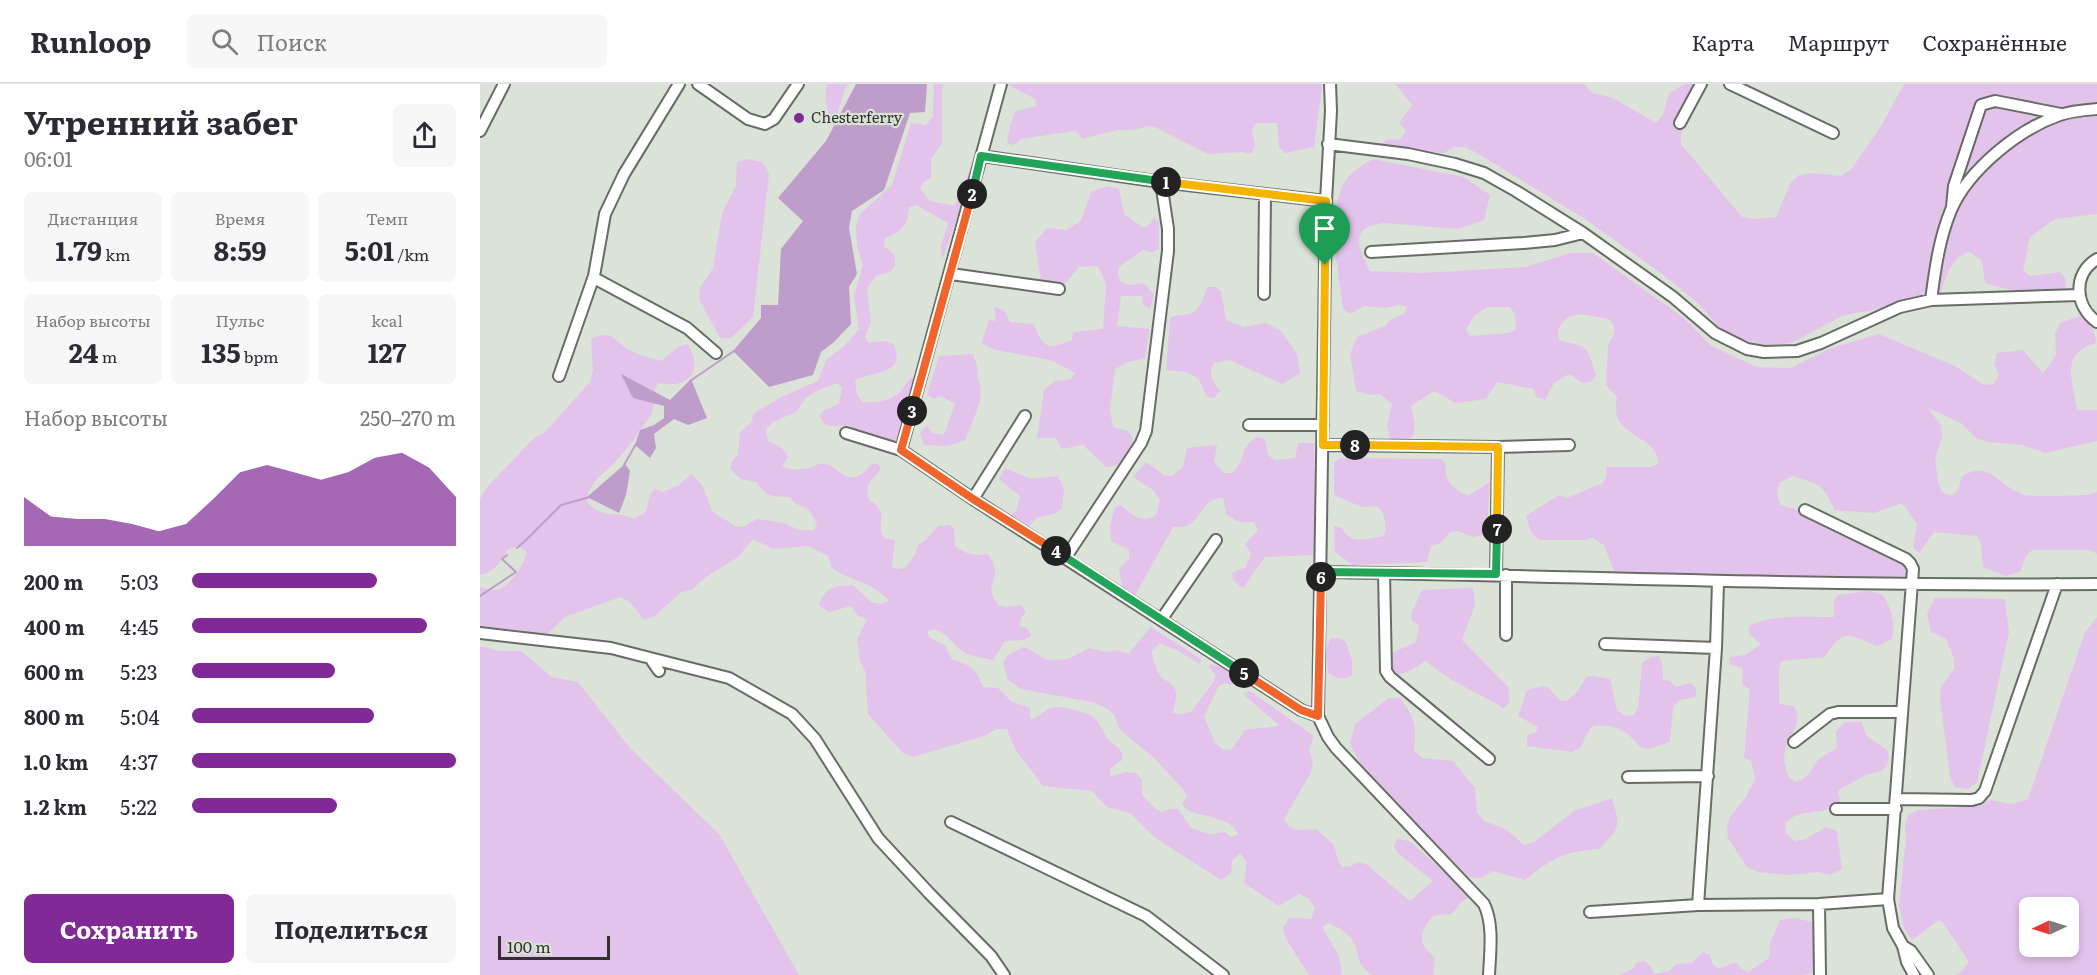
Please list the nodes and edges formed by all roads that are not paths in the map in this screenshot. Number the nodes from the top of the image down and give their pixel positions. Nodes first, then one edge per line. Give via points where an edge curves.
1 (504, 84) edge
2 (679, 84) edge
3 (698, 84) edge
4 (798, 84) edge
5 (1001, 84) edge
6 (1330, 84) edge
7 (1701, 84) edge
8 (1730, 84) edge
9 (2097, 109) edge
10 (2062, 114) junction
11 (1680, 123) dead end
12 (480, 130) edge
13 (1833, 133) dead end
14 (1328, 144) junction
15 (981, 156) junction
16 (1161, 182) junction
17 (1265, 195) junction
18 (1326, 201) junction
19 (1952, 208) junction
20 (1583, 233) junction
21 (1371, 252) dead end
22 (2097, 259) edge
23 (951, 274) junction
24 (594, 278) junction
25 (1059, 289) dead end
26 (1264, 294) dead end
27 (2079, 295) junction
28 (1930, 300) junction
29 (2097, 322) edge
30 (716, 353) dead end
31 (559, 376) dead end
32 (1025, 416) dead end
33 (1249, 425) dead end
34 (1323, 425) junction
35 (846, 433) dead end
36 (1323, 445) junction
37 (1569, 445) dead end
38 (1498, 447) junction
39 (901, 450) junction
40 (973, 499) junction
41 (1805, 510) dead end
42 (1216, 540) dead end
43 (1066, 557) junction
44 (1321, 572) junction
45 (1384, 573) junction
46 (1501, 575) junction
47 (1718, 582) junction
48 (1913, 582) junction
49 (2057, 584) junction
50 (2097, 584) edge
51 (1161, 620) junction
52 (482, 633) edge
53 (1506, 635) dead end
54 (1605, 644) dead end
55 (1716, 648) junction
56 (650, 658) junction
57 (659, 671) dead end
58 (1901, 712) junction
59 (1318, 716) junction
60 (1794, 742) dead end
61 (1489, 759) dead end
62 (1708, 776) junction
63 (1628, 777) dead end
64 (1896, 804) junction
65 (1836, 809) dead end
66 (951, 822) dead end
67 (1888, 899) junction
68 (1819, 904) junction
69 (1698, 906) junction
70 (1590, 912) dead end
71 (1903, 946) junction
72 (1004, 975) edge
73 (1223, 975) edge
74 (1489, 975) edge
75 (1820, 975) edge
76 (1914, 975) edge
77 (1928, 975) edge

1 - 12 street
2 - 24 street via 624,174 605,214
3 - 4 street via 748,119 765,124 774,119
5 - 15 street
6 - 14 street
7 - 11 street
8 - 13 street
9 - 10 street
10 - 19 street via 2004,146 1974,176
10 - 19 street via 1995,101 1981,105 1954,186
14 - 18 street
14 - 20 street via 1408,154 1484,173
15 - 16 street
15 - 23 street
16 - 17 street
16 - 43 street via 1168,251 1146,431
17 - 18 street
17 - 26 street
18 - 34 street
19 - 28 street via 1940,245
20 - 21 street via 1523,243
20 - 28 street via 1673,297 1715,333 1747,349 1797,351 1899,307
22 - 27 street via 2084,272
23 - 25 street
23 - 39 street
24 - 30 street via 687,328
24 - 31 street
27 - 28 street
27 - 29 street via 2083,308
32 - 40 street
33 - 34 street
34 - 36 street
35 - 39 street
36 - 38 street
36 - 44 street
37 - 38 street
38 - 46 street
39 - 40 street
40 - 43 street
41 - 48 street via 1906,559 1913,569
42 - 51 street
43 - 51 street
44 - 45 street
44 - 59 street
45 - 46 street
45 - 61 street via 1386,671
46 - 47 street
46 - 53 street
47 - 48 street
47 - 55 street
48 - 49 street
48 - 58 street
49 - 50 street
49 - 64 street via 1985,791 1972,800
51 - 59 street via 1301,710
52 - 56 street via 611,648
54 - 55 street
55 - 62 street
56 - 57 street
56 - 72 street via 729,678 792,714 815,739 878,838 991,956
58 - 60 street via 1830,714
58 - 64 street
59 - 74 street via 1336,748 1484,903 1490,924
62 - 63 street
62 - 69 street
64 - 65 street
64 - 67 street
66 - 73 street via 1146,916
67 - 68 street
67 - 71 street via 1893,928
68 - 69 street
68 - 75 street
69 - 70 street
71 - 76 street
71 - 77 street

